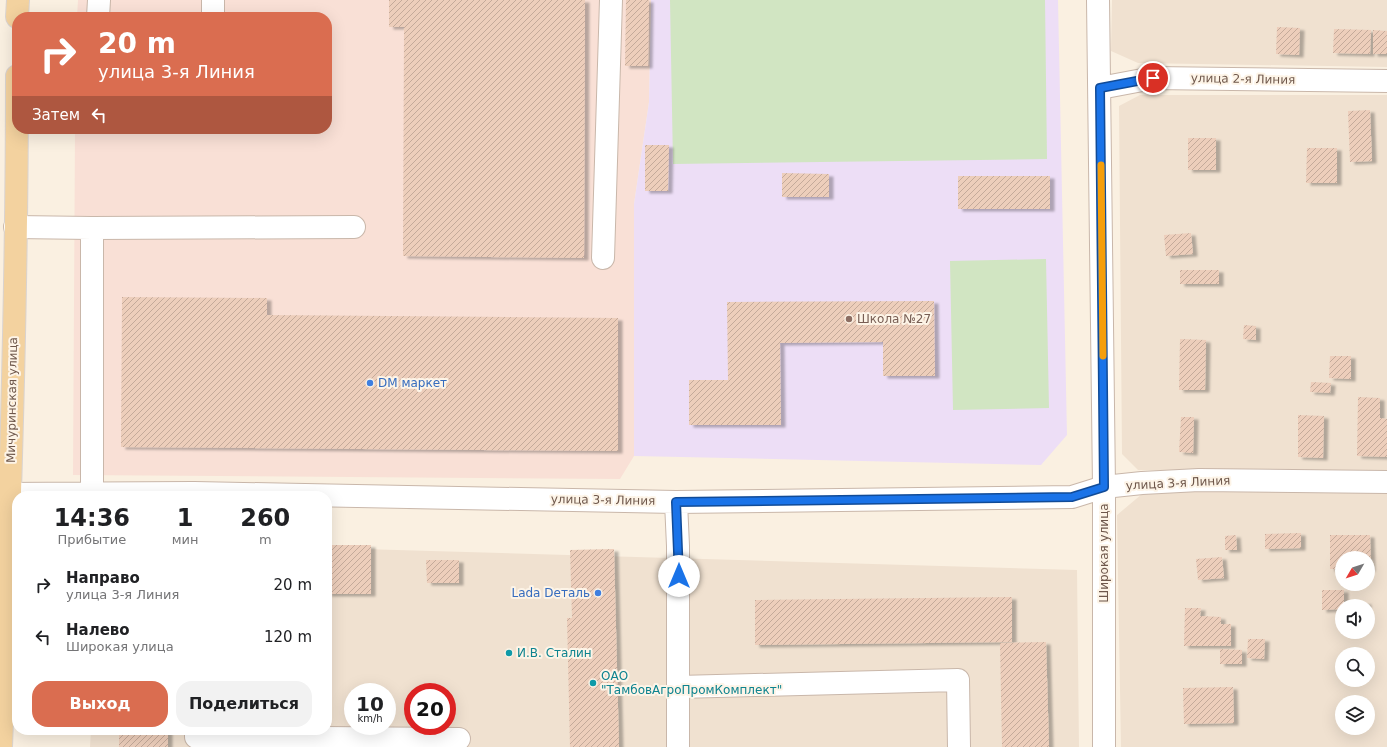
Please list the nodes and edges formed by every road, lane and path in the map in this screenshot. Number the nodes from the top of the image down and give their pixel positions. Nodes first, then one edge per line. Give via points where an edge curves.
1 (18, 0) edge
2 (99, 0) edge
3 (213, 0) edge
4 (611, 0) edge
5 (1098, 0) edge
6 (17, 12) edge
7 (98, 12) edge
8 (213, 12) edge
9 (1387, 81) edge
10 (1100, 88) junction
11 (16, 134) edge
12 (15, 227) junction
13 (354, 227) dead end
14 (92, 228) junction
15 (603, 258) dead end
16 (1387, 482) edge
17 (1104, 487) junction
18 (92, 491) edge
19 (5, 494) edge
20 (332, 496) edge
21 (676, 502) junction
22 (679, 687) junction
23 (196, 735) edge
24 (459, 740) dead end
25 (1, 747) edge
26 (678, 747) edge
27 (959, 747) edge
28 (1104, 747) edge

1 - 6 main road
2 - 7 street
3 - 8 street
4 - 15 street
5 - 10 street, Широкая улица
9 - 10 street, улица 2-я Линия via 1153,78
10 - 17 street, Широкая улица
11 - 12 main road, Мичуринская улица
12 - 14 street
12 - 19 main road, Мичуринская улица
13 - 14 street
14 - 18 street
16 - 17 street, улица 3-я Линия via 1199,480
17 - 21 street, улица 3-я Линия via 1072,497
17 - 28 street, Широкая улица
19 - 25 main road, Мичуринская улица
20 - 21 street, улица 3-я Линия
21 - 22 street
22 - 26 street
22 - 27 street via 958,680
23 - 24 street

